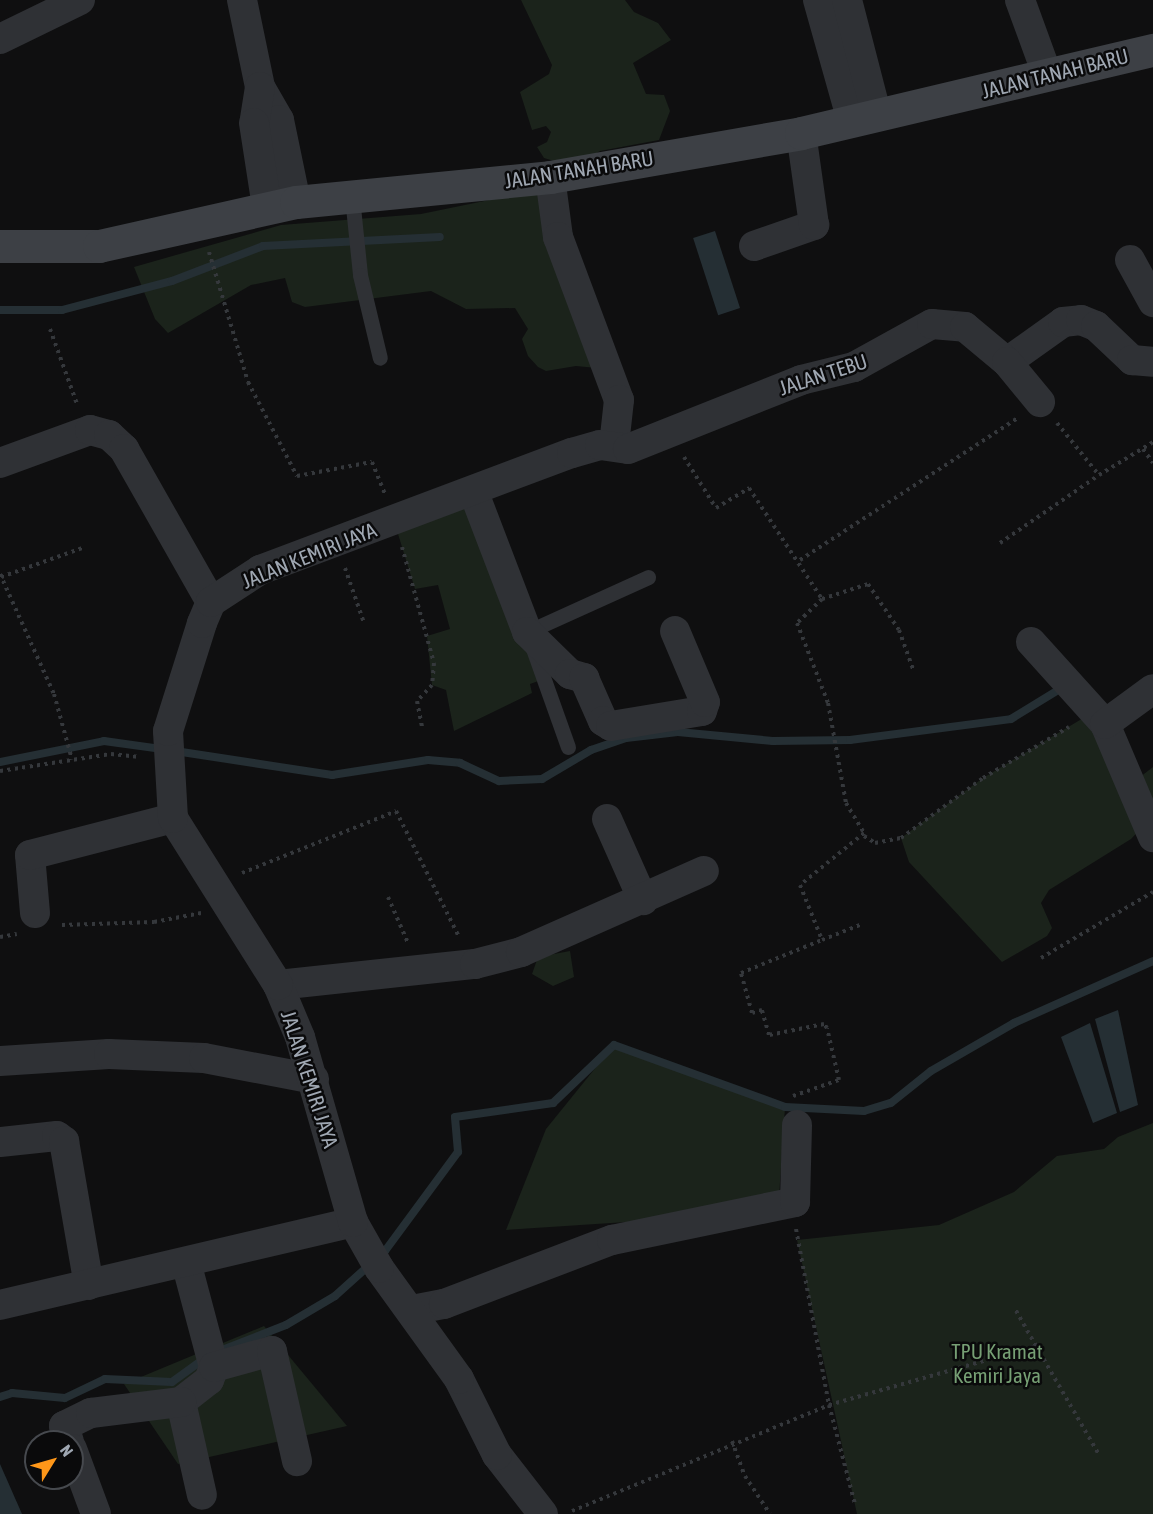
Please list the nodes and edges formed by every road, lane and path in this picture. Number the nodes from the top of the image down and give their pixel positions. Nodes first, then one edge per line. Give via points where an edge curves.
1 (80, 0) edge
2 (242, 0) edge
3 (818, 0) edge
4 (847, 0) edge
5 (1020, 0) edge
6 (0, 39) edge
7 (1153, 50) edge
8 (1047, 74) junction
9 (865, 118) junction
10 (803, 141) junction
11 (551, 182) junction
12 (282, 204) junction
13 (354, 208) junction
14 (0, 246) edge
15 (754, 246) dead end
16 (208, 250) dead end
17 (1130, 260) dead end
18 (1153, 302) edge
19 (50, 329) dead end
20 (380, 358) dead end
21 (1007, 362) junction
22 (1147, 363) edge
23 (1040, 402) junction
24 (90, 430) junction
25 (670, 433) junction
26 (1153, 442) edge
27 (614, 445) junction
28 (1143, 449) junction
29 (1153, 463) edge
30 (0, 464) edge
31 (1099, 475) junction
32 (474, 493) junction
33 (394, 520) junction
34 (333, 542) junction
35 (1000, 543) dead end
36 (82, 548) dead end
37 (800, 560) junction
38 (1, 576) edge
39 (648, 577) dead end
40 (822, 598) junction
41 (211, 602) junction
42 (364, 623) dead end
43 (675, 631) dead end
44 (526, 632) junction
45 (1031, 642) dead end
46 (913, 669) dead end
47 (1153, 689) edge
48 (1094, 710) junction
49 (422, 727) dead end
50 (568, 747) dead end
51 (72, 758) junction
52 (167, 768) junction
53 (0, 771) edge
54 (172, 818) junction
55 (607, 819) dead end
56 (864, 836) junction
57 (1153, 837) edge
58 (704, 871) dead end
59 (1153, 892) edge
60 (221, 896) junction
61 (388, 897) dead end
62 (643, 900) junction
63 (38, 924) junction
64 (862, 924) dead end
65 (0, 938) edge
66 (822, 940) junction
67 (1041, 958) dead end
68 (475, 964) junction
69 (418, 973) junction
70 (278, 985) junction
71 (0, 1061) edge
72 (314, 1079) junction
73 (796, 1112) joint
74 (0, 1142) edge
75 (795, 1202) junction
76 (353, 1222) junction
77 (186, 1262) junction
78 (89, 1285) junction
79 (0, 1305) edge
80 (1015, 1308) dead end
81 (414, 1313) junction
82 (1036, 1346) junction
83 (212, 1358) junction
84 (181, 1402) junction
85 (829, 1405) junction
86 (65, 1430) edge
87 (732, 1441) junction
88 (1098, 1453) dead end
89 (297, 1461) dead end
90 (84, 1482) edge
91 (202, 1495) dead end
92 (855, 1504) dead end
93 (542, 1512) edge
94 (96, 1514) edge
95 (770, 1514) edge

1 - 6 street
2 - 12 street via 260,87 279,120
3 - 9 street
4 - 9 street
5 - 8 street
7 - 8 main road, JALAN TANAH BARU
8 - 9 main road, JALAN TANAH BARU
9 - 10 main road, JALAN TANAH BARU
10 - 11 main road, JALAN TANAH BARU
10 - 15 street via 814,225
11 - 13 main road, JALAN TANAH BARU
11 - 27 street via 558,237 619,400
12 - 13 main road, JALAN TANAH BARU
12 - 14 main road, JALAN TANAH BARU via 99,246
13 - 20 lane via 360,275
16 - 33 path via 248,382 297,476 372,462
17 - 18 street
19 - 24 path via 62,371
21 - 22 street via 1063,322 1081,320
21 - 23 street, JALAN TEBU
21 - 25 street, JALAN TEBU via 965,327 932,324 854,367 801,380
23 - 31 path
23 - 37 path via 980,446 928,473
24 - 30 street
24 - 41 street via 109,435 124,449
25 - 27 street, JALAN TEBU via 628,449
25 - 37 path via 712,505 721,507 748,488
26 - 28 path
27 - 32 street, JALAN KEMIRI JAYA via 572,453
28 - 29 path
28 - 31 path
31 - 35 path
32 - 33 street, JALAN KEMIRI JAYA
32 - 44 street
33 - 34 street, JALAN KEMIRI JAYA
33 - 49 path via 434,663 432,686 417,701
34 - 41 street, JALAN KEMIRI JAYA via 260,570
34 - 42 path
36 - 38 path
37 - 40 path
38 - 51 path via 54,693
39 - 44 lane
40 - 46 path via 868,584 899,630
40 - 56 path via 797,623 816,663 846,803
41 - 52 street, JALAN KEMIRI JAYA via 168,732
43 - 44 street via 705,702 702,711 611,726 603,721 584,678 570,674
44 - 50 lane
45 - 48 street via 1062,670
47 - 48 street
48 - 56 path via 983,778 902,838 875,843
48 - 57 street
51 - 52 path via 138,756
51 - 53 path
52 - 54 street, JALAN KEMIRI JAYA
54 - 60 street, JALAN KEMIRI JAYA
54 - 63 street via 30,855
55 - 62 street
56 - 66 path via 800,885
58 - 62 street
59 - 67 path
60 - 63 path via 154,921
60 - 68 path via 396,811 432,892
60 - 70 street, JALAN KEMIRI JAYA
61 - 69 path
62 - 68 street via 521,952
63 - 65 path
64 - 66 path
66 - 73 path via 741,973 752,1013 762,1010 769,1035 824,1024 827,1028 839,1080 792,1093
68 - 69 street
69 - 70 street
70 - 72 street, JALAN KEMIRI JAYA
71 - 72 street via 109,1054 204,1058
72 - 76 street, JALAN KEMIRI JAYA
73 - 75 street
74 - 78 street via 57,1136 64,1141
75 - 81 street via 612,1240
75 - 85 path
76 - 77 street
76 - 81 street, JALAN KEMIRI JAYA
77 - 78 street
77 - 83 street
78 - 79 street
80 - 82 path
81 - 93 street, JALAN KEMIRI JAYA via 459,1379 497,1455
82 - 85 path
82 - 88 path
83 - 84 street via 209,1380
83 - 89 street via 272,1351
84 - 86 street via 91,1413 64,1426
84 - 91 street
85 - 87 path
85 - 92 path
87 - 93 path
87 - 95 path via 745,1476
90 - 94 street

